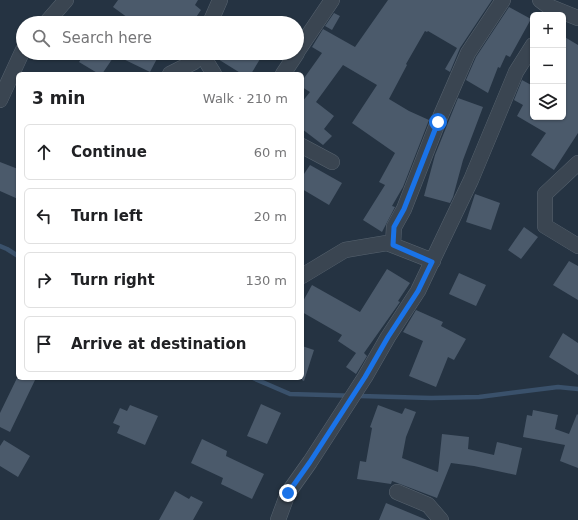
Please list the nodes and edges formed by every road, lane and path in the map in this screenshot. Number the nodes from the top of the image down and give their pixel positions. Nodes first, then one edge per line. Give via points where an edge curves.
1 (66, 0) edge
2 (220, 0) edge
3 (332, 0) edge
4 (503, 0) edge
5 (545, 7) edge
6 (52, 16) edge
7 (213, 16) edge
8 (578, 18) edge
9 (304, 42) edge
10 (531, 48) edge
11 (18, 60) edge
12 (195, 60) edge
13 (206, 60) edge
14 (292, 60) edge
15 (174, 72) edge
16 (213, 72) edge
17 (283, 72) edge
18 (0, 100) edge
19 (304, 147) edge
20 (332, 162) dead end
21 (578, 163) edge
22 (393, 245) junction
23 (578, 246) edge
24 (432, 262) junction
25 (304, 275) edge
26 (397, 492) dead end
27 (278, 520) edge
28 (441, 520) edge

1 - 6 street
2 - 7 street
3 - 9 street
4 - 22 street via 468,53 404,209 394,227
5 - 8 street
10 - 24 street via 516,72 471,180
11 - 18 street
12 - 15 street
13 - 16 street
14 - 17 street
19 - 20 street
21 - 23 street via 545,194 545,226
22 - 24 street
22 - 25 street via 387,243 346,250
24 - 27 street via 418,291 365,377 288,493
26 - 28 street via 428,505

